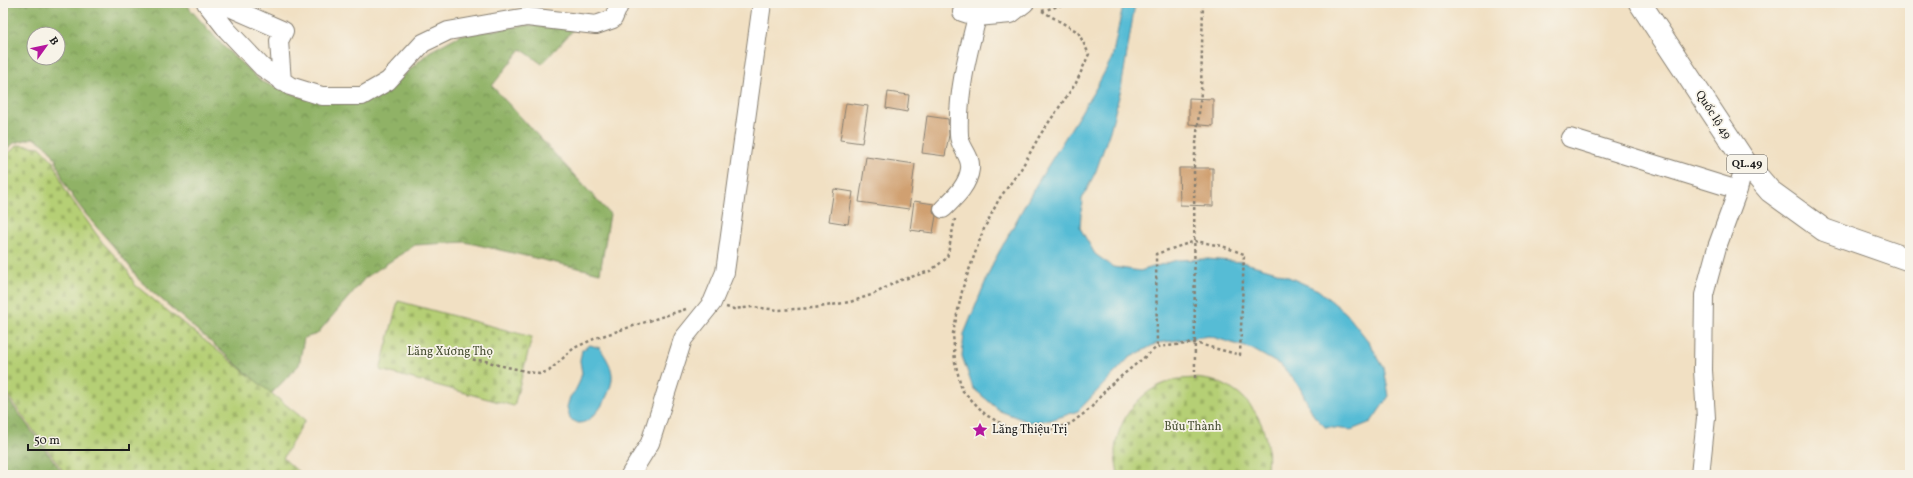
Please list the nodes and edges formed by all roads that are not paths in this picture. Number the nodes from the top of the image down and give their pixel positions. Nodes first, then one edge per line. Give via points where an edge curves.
1 (206, 3) edge
2 (220, 3) edge
3 (620, 3) edge
4 (762, 3) edge
5 (1025, 3) edge
6 (1640, 3) edge
7 (282, 82) junction
8 (1570, 138) dead end
9 (1745, 162) junction
10 (1738, 190) junction
11 (943, 209) dead end
12 (1910, 260) edge
13 (630, 475) edge
14 (1700, 475) edge

1 - 7 street via 262,67
2 - 7 street via 284,31 279,42
3 - 7 street via 613,19 596,25 526,18 448,31 422,42 388,81 362,96 322,96
4 - 13 street via 725,272 712,302 683,339 650,443
5 - 11 street via 1011,14 970,15 958,124 959,139 969,157 970,169 966,183
6 - 9 highway, Quốc lộ 49 / QL.49
8 - 10 street
9 - 10 street
9 - 12 highway, Quốc lộ 49 / QL.49 via 1770,191 1824,230
10 - 14 street via 1717,247 1704,295 1703,370 1706,418

